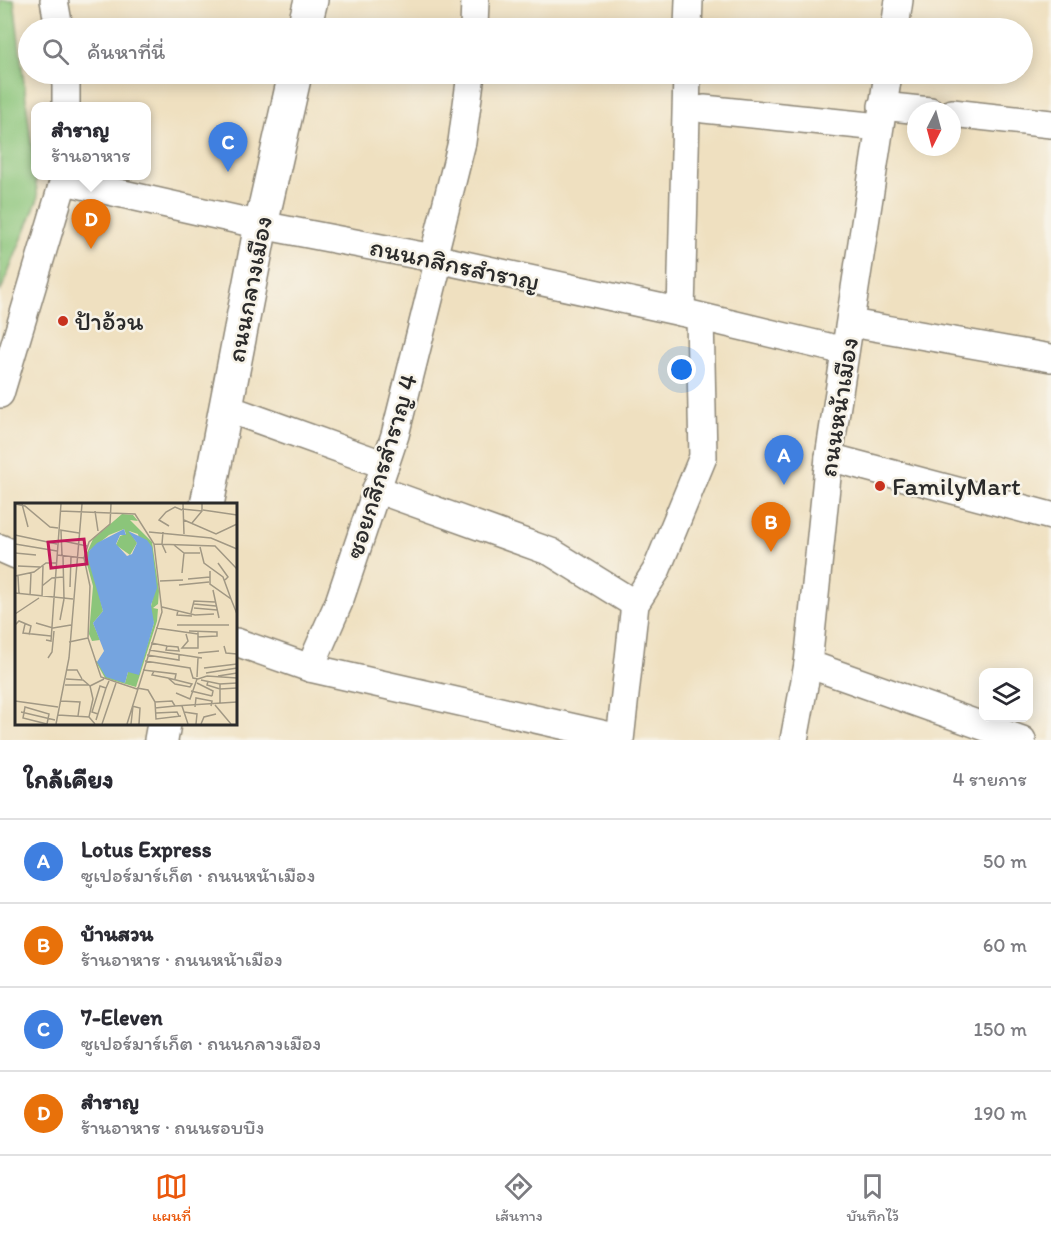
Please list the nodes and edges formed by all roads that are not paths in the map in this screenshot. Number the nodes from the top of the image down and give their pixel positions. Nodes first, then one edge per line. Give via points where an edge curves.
1 (54, 0) edge
2 (311, 0) edge
3 (475, 0) edge
4 (689, 0) edge
5 (899, 0) edge
6 (57, 18) edge
7 (306, 18) edge
8 (474, 18) edge
9 (688, 18) edge
10 (896, 18) edge
11 (66, 84) edge
12 (293, 84) edge
13 (470, 84) edge
14 (687, 84) edge
15 (886, 84) edge
16 (66, 102) edge
17 (704, 109) dead end
18 (907, 113) edge
19 (961, 114) edge
20 (881, 116) junction
21 (1051, 124) edge
22 (64, 180) edge
23 (73, 180) edge
24 (261, 225) junction
25 (436, 259) junction
26 (691, 315) junction
27 (851, 323) junction
28 (845, 351) junction
29 (1051, 358) edge
30 (0, 394) edge
31 (226, 408) junction
32 (829, 457) junction
33 (380, 477) junction
34 (207, 503) edge
35 (1051, 516) edge
36 (0, 548) edge
37 (15, 555) edge
38 (635, 604) junction
39 (237, 642) edge
40 (808, 664) junction
41 (310, 668) junction
42 (164, 725) edge
43 (620, 739) edge
44 (160, 740) edge
45 (794, 740) edge
46 (1022, 740) edge

1 - 6 street
2 - 7 main road
3 - 8 street
4 - 9 street
5 - 10 street
11 - 16 street
12 - 24 main road, ถนนกลางเมือง
13 - 25 street, ซอยกสิกรสำราญ 4 via 462,142
14 - 26 street
15 - 20 street, ถนนหน้าเมือง
17 - 20 street
18 - 20 street
19 - 21 street
20 - 27 street, ถนนหน้าเมือง
22 - 30 street
23 - 24 street, ถนนกสิกรสำราญ
24 - 25 street, ถนนกสิกรสำราญ
24 - 31 main road, ถนนกลางเมือง
25 - 26 street, ถนนกสิกรสำราญ
25 - 33 street, ซอยกสิกรสำราญ 4 via 395,435
26 - 28 street, ถนนกสิกรสำราญ
26 - 38 street via 704,457 656,571
27 - 28 street, ถนนหน้าเมือง
27 - 29 street
28 - 32 street, ถนนหน้าเมือง
31 - 33 street
31 - 34 main road, ถนนกลางเมือง
32 - 35 street
32 - 40 street, ถนนหน้าเมือง
33 - 38 street via 551,552
33 - 41 street, ซอยกสิกรสำราญ 4 via 339,602
36 - 37 street
38 - 43 street
39 - 41 street
40 - 45 street, ถนนหน้าเมือง
40 - 46 street
41 - 43 street
42 - 44 main road

